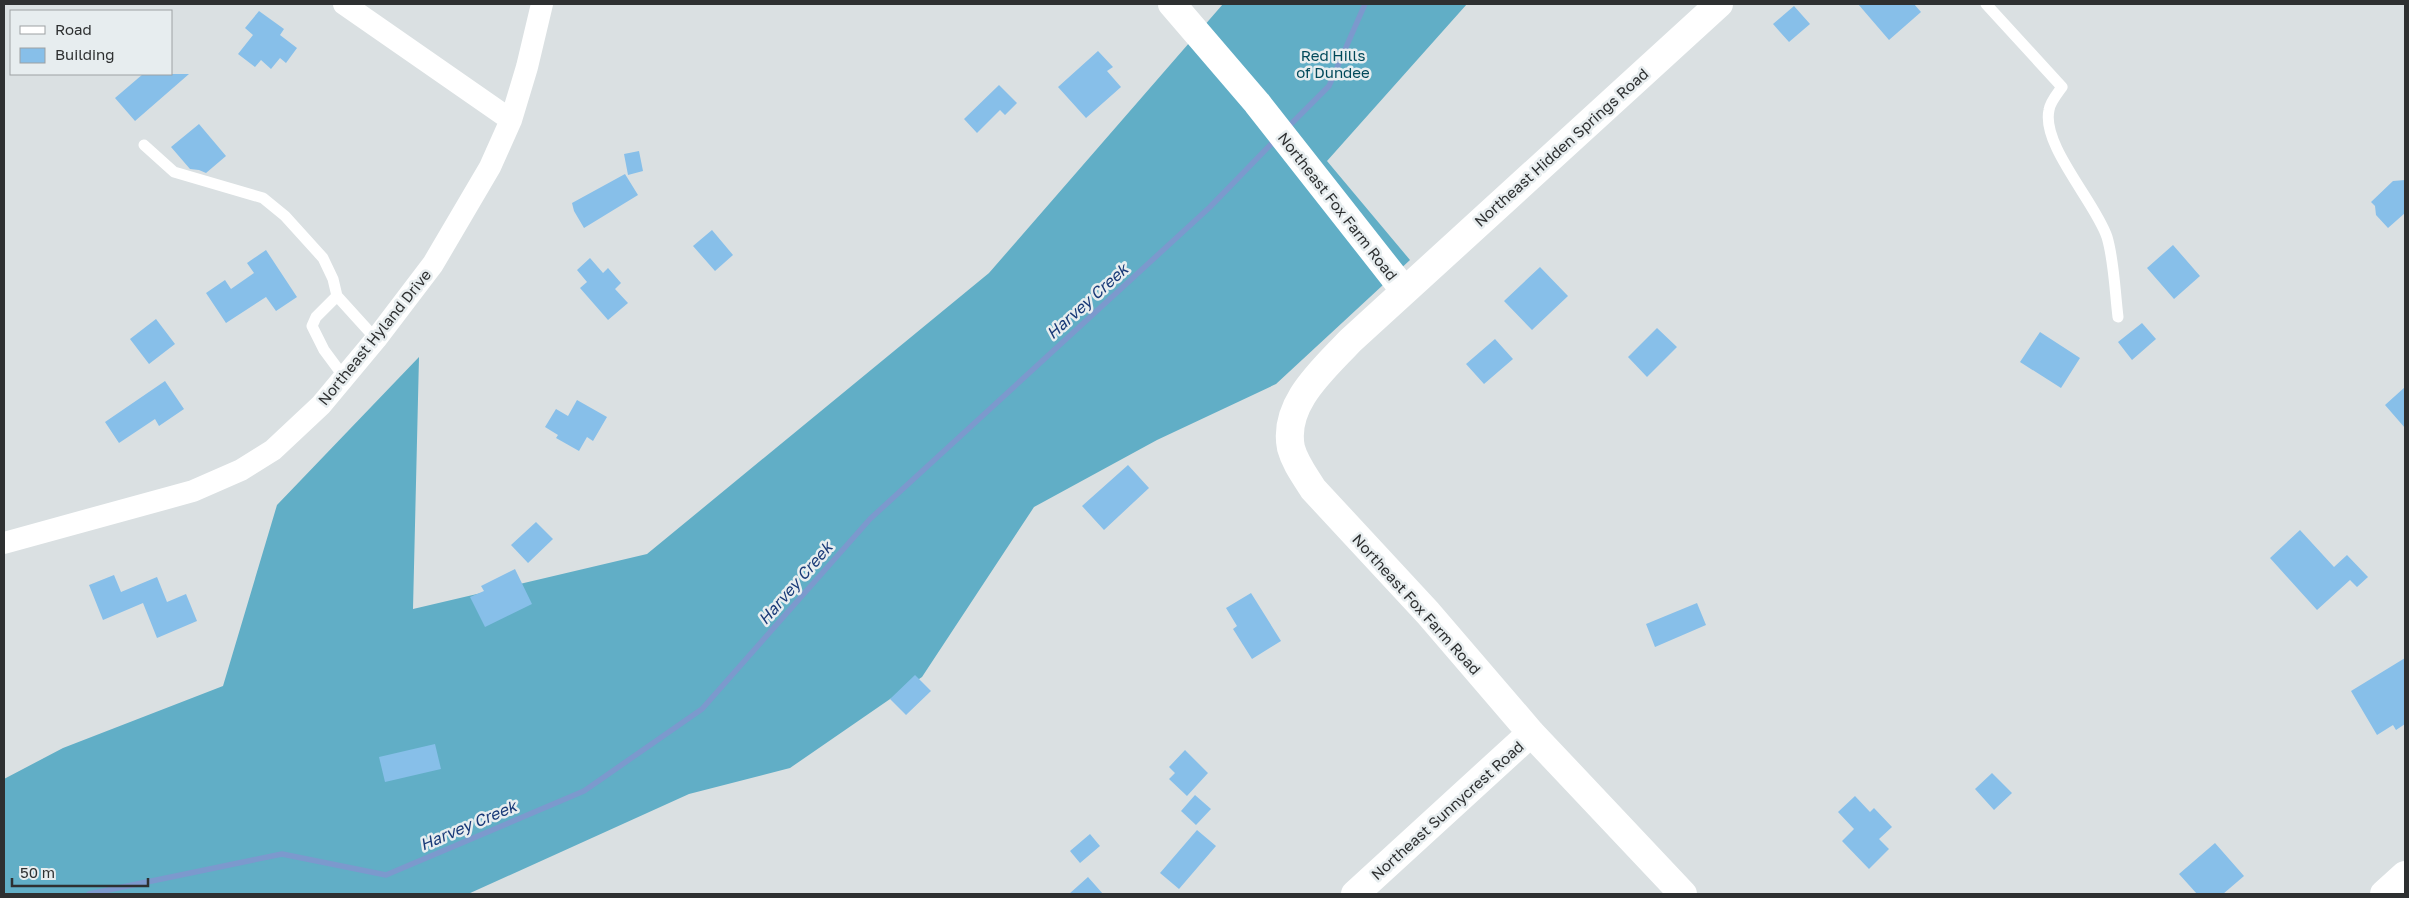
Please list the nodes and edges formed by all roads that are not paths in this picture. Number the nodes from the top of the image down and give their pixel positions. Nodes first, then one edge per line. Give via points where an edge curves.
1 (344, 4) edge
2 (542, 4) edge
3 (1172, 4) edge
4 (1719, 4) edge
5 (1986, 4) edge
6 (511, 120) junction
7 (144, 145) dead end
8 (1404, 290) junction
9 (337, 296) junction
10 (2118, 317) dead end
11 (376, 340) junction
12 (344, 377) junction
13 (4, 543) edge
14 (1530, 733) junction
15 (2405, 875) edge
16 (1355, 894) edge
17 (1682, 894) edge
18 (2384, 894) edge

1 - 6 street
2 - 6 street, Northeast Hyland Drive
3 - 8 street, Northeast Fox Farm Road via 1257,103
4 - 8 street, Northeast Hidden Springs Road
5 - 10 lane via 2062,87 2048,110 2048,122 2060,155 2098,216 2108,239
6 - 11 street, Northeast Hyland Drive via 464,214 433,264
7 - 9 lane via 174,172 263,198 285,216 323,258
8 - 14 street, Northeast Fox Farm Road via 1314,380 1296,406 1290,432 1292,449 1298,466 1313,489 1428,613
9 - 11 lane
9 - 12 lane via 316,317 312,326 324,350
11 - 12 street, Northeast Hyland Drive
12 - 13 street, Northeast Hyland Drive via 321,405 273,450 240,470 193,491
14 - 16 street, Northeast Sunnycrest Road
14 - 17 street, Northeast Sunnycrest Road
15 - 18 street

